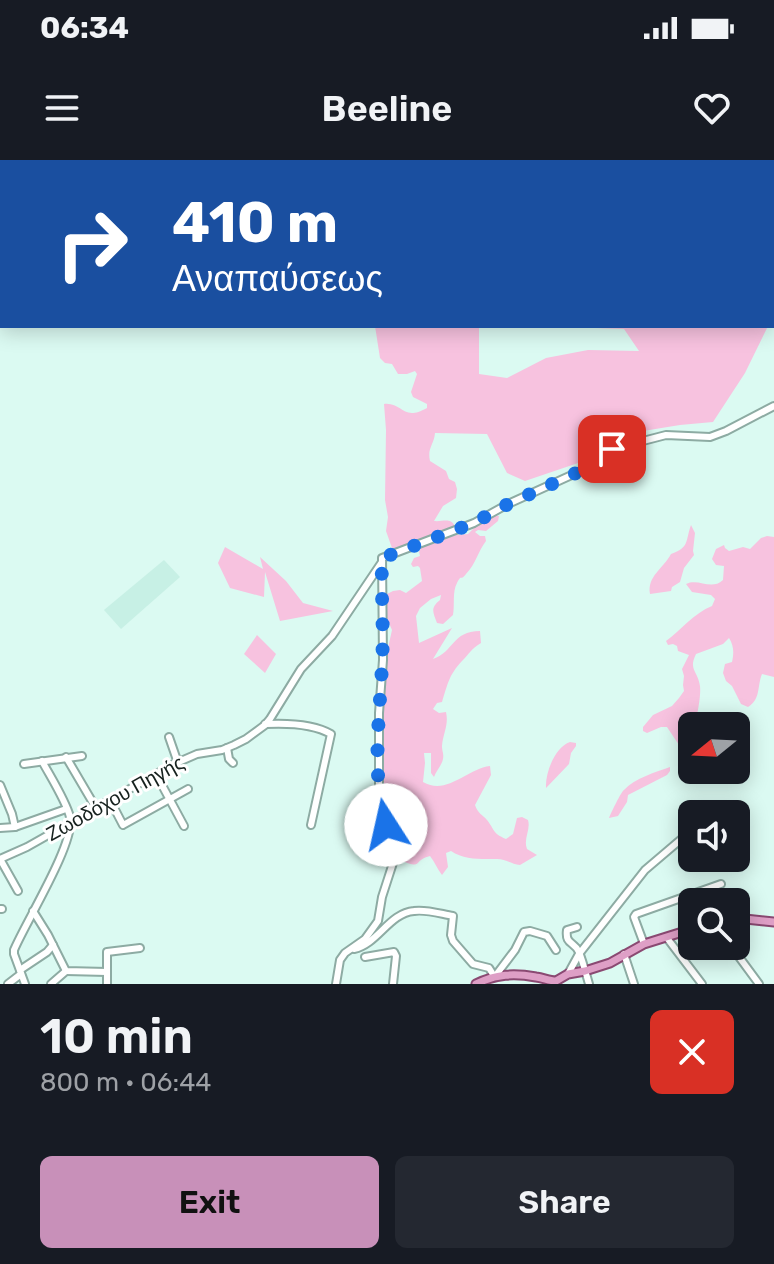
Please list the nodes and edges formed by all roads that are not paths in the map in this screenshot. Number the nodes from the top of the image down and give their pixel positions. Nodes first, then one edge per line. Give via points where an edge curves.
1 (774, 406) edge
2 (382, 562) junction
3 (373, 576) junction
4 (382, 581) junction
5 (265, 725) junction
6 (169, 737) dead end
7 (227, 748) junction
8 (82, 756) dead end
9 (66, 757) junction
10 (42, 761) junction
11 (178, 763) junction
12 (233, 763) dead end
13 (24, 764) dead end
14 (156, 774) junction
15 (0, 785) edge
16 (188, 789) dead end
17 (1, 795) edge
18 (110, 800) junction
19 (170, 800) junction
20 (96, 808) junction
21 (66, 809) junction
22 (70, 822) junction
23 (311, 825) dead end
24 (184, 826) dead end
25 (15, 827) junction
26 (0, 828) edge
27 (678, 842) edge
28 (0, 859) edge
29 (721, 884) dead end
30 (18, 891) dead end
31 (33, 911) junction
32 (750, 921) edge
33 (773, 925) edge
34 (678, 934) edge
35 (547, 936) junction
36 (667, 938) junction
37 (644, 944) junction
38 (53, 945) junction
39 (140, 948) dead end
40 (351, 950) junction
41 (556, 950) dead end
42 (579, 954) junction
43 (624, 954) junction
44 (365, 957) dead end
45 (741, 960) edge
46 (66, 971) junction
47 (585, 971) junction
48 (20, 972) junction
49 (107, 972) junction
50 (568, 974) junction
51 (493, 978) edge
52 (554, 983) edge
53 (588, 983) edge
54 (8, 984) edge
55 (25, 984) edge
56 (51, 984) edge
57 (107, 984) edge
58 (336, 984) edge
59 (393, 984) edge
60 (476, 984) edge
61 (634, 984) edge
62 (702, 984) edge
63 (759, 984) edge

1 - 2 street via 710,437 666,435 612,449 609,458
2 - 3 street, Ζωοδόχου Πηγής
2 - 4 street
3 - 4 street
3 - 5 street, Ζωοδόχου Πηγής
4 - 40 street via 379,793 394,852 378,921
5 - 7 street, Ζωοδόχου Πηγής
5 - 23 street via 331,734
6 - 11 street
7 - 11 street, Ζωοδόχου Πηγής
7 - 12 street
8 - 9 street
9 - 10 street
9 - 20 street
10 - 13 street
10 - 21 street
11 - 14 street, Ζωοδόχου Πηγής
14 - 18 street, Ζωοδόχου Πηγής
14 - 19 street
15 - 17 street
16 - 19 street
17 - 25 street
18 - 19 street via 123,825
18 - 20 street, Ζωοδόχου Πηγής
19 - 24 street
20 - 22 street, Ζωοδόχου Πηγής
21 - 22 street
21 - 25 street
22 - 28 street, Ζωοδόχου Πηγής
22 - 31 street
25 - 26 street
27 - 42 street via 645,870
28 - 30 street
29 - 37 street via 636,914
31 - 38 street
31 - 48 street via 14,950
32 - 33 main road
34 - 36 main road
35 - 41 street
35 - 42 street via 570,928 567,940
35 - 51 street via 524,932
36 - 37 main road
36 - 62 street
37 - 43 main road
38 - 46 street
38 - 48 street
39 - 49 street via 107,952
40 - 51 street via 369,943 408,912 453,916 453,941 473,964 489,968
40 - 58 street via 340,960
42 - 47 street
42 - 50 street
43 - 47 main road
43 - 61 street
44 - 59 street via 394,952
45 - 63 street
46 - 49 street
46 - 56 street
47 - 50 main road
47 - 53 street
48 - 54 street
48 - 55 street
49 - 57 street
50 - 52 main road
51 - 52 main road via 534,976
51 - 60 main road

